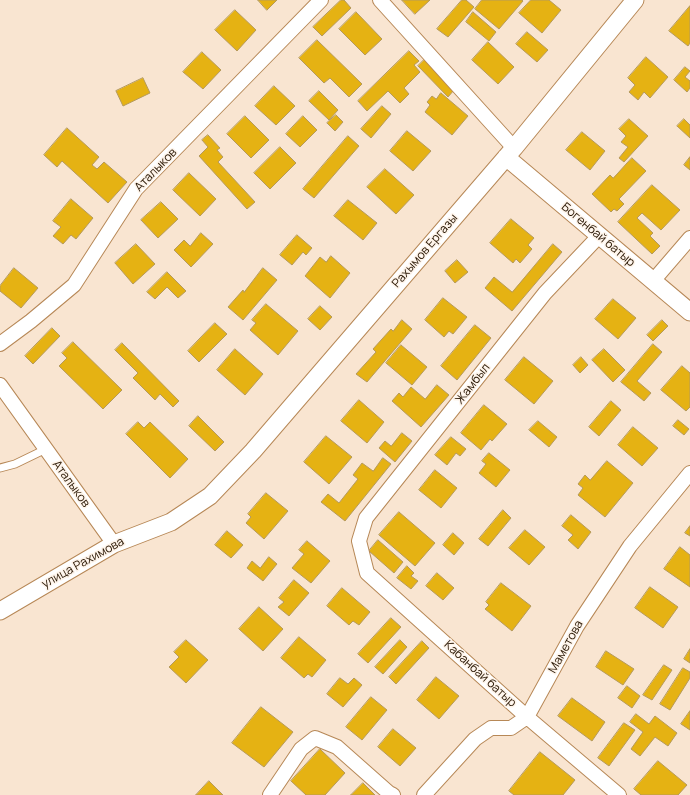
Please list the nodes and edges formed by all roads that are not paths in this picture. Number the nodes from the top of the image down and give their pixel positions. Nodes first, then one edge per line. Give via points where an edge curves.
1 (321, 0) edge
2 (380, 0) edge
3 (635, 0) edge
4 (510, 152) junction
5 (599, 236) junction
6 (690, 238) edge
7 (653, 281) junction
8 (690, 312) edge
9 (0, 344) edge
10 (0, 385) edge
11 (46, 449) junction
12 (0, 468) edge
13 (690, 472) edge
14 (210, 496) joint
15 (359, 541) joint
16 (114, 544) junction
17 (0, 611) edge
18 (527, 717) junction
19 (270, 795) edge
20 (393, 795) edge
21 (424, 795) edge
22 (619, 795) edge

1 - 9 street, Аталыков via 136,189 74,285 31,322
2 - 4 street
3 - 4 street, Рахымов Ергазы
4 - 5 street, Богенбай батыр
4 - 14 street, Рахымов Ергазы via 253,451
5 - 7 street, Богенбай батыр
5 - 15 street, Жамбыл via 544,293 366,518
6 - 7 street
7 - 8 street, Богенбай батыр
10 - 11 street, Аталыков
11 - 12 lane via 15,464
11 - 16 street, Аталыков
13 - 18 street, Маметова via 630,546 577,626
14 - 16 street, улица Рахимова via 171,522
15 - 18 street, Кабанбай батыр via 367,573
16 - 17 street, улица Рахимова
18 - 21 street, Маметова via 510,728 491,728 475,739
18 - 22 street, Кабанбай батыр
19 - 20 street via 301,749 315,738 337,747

